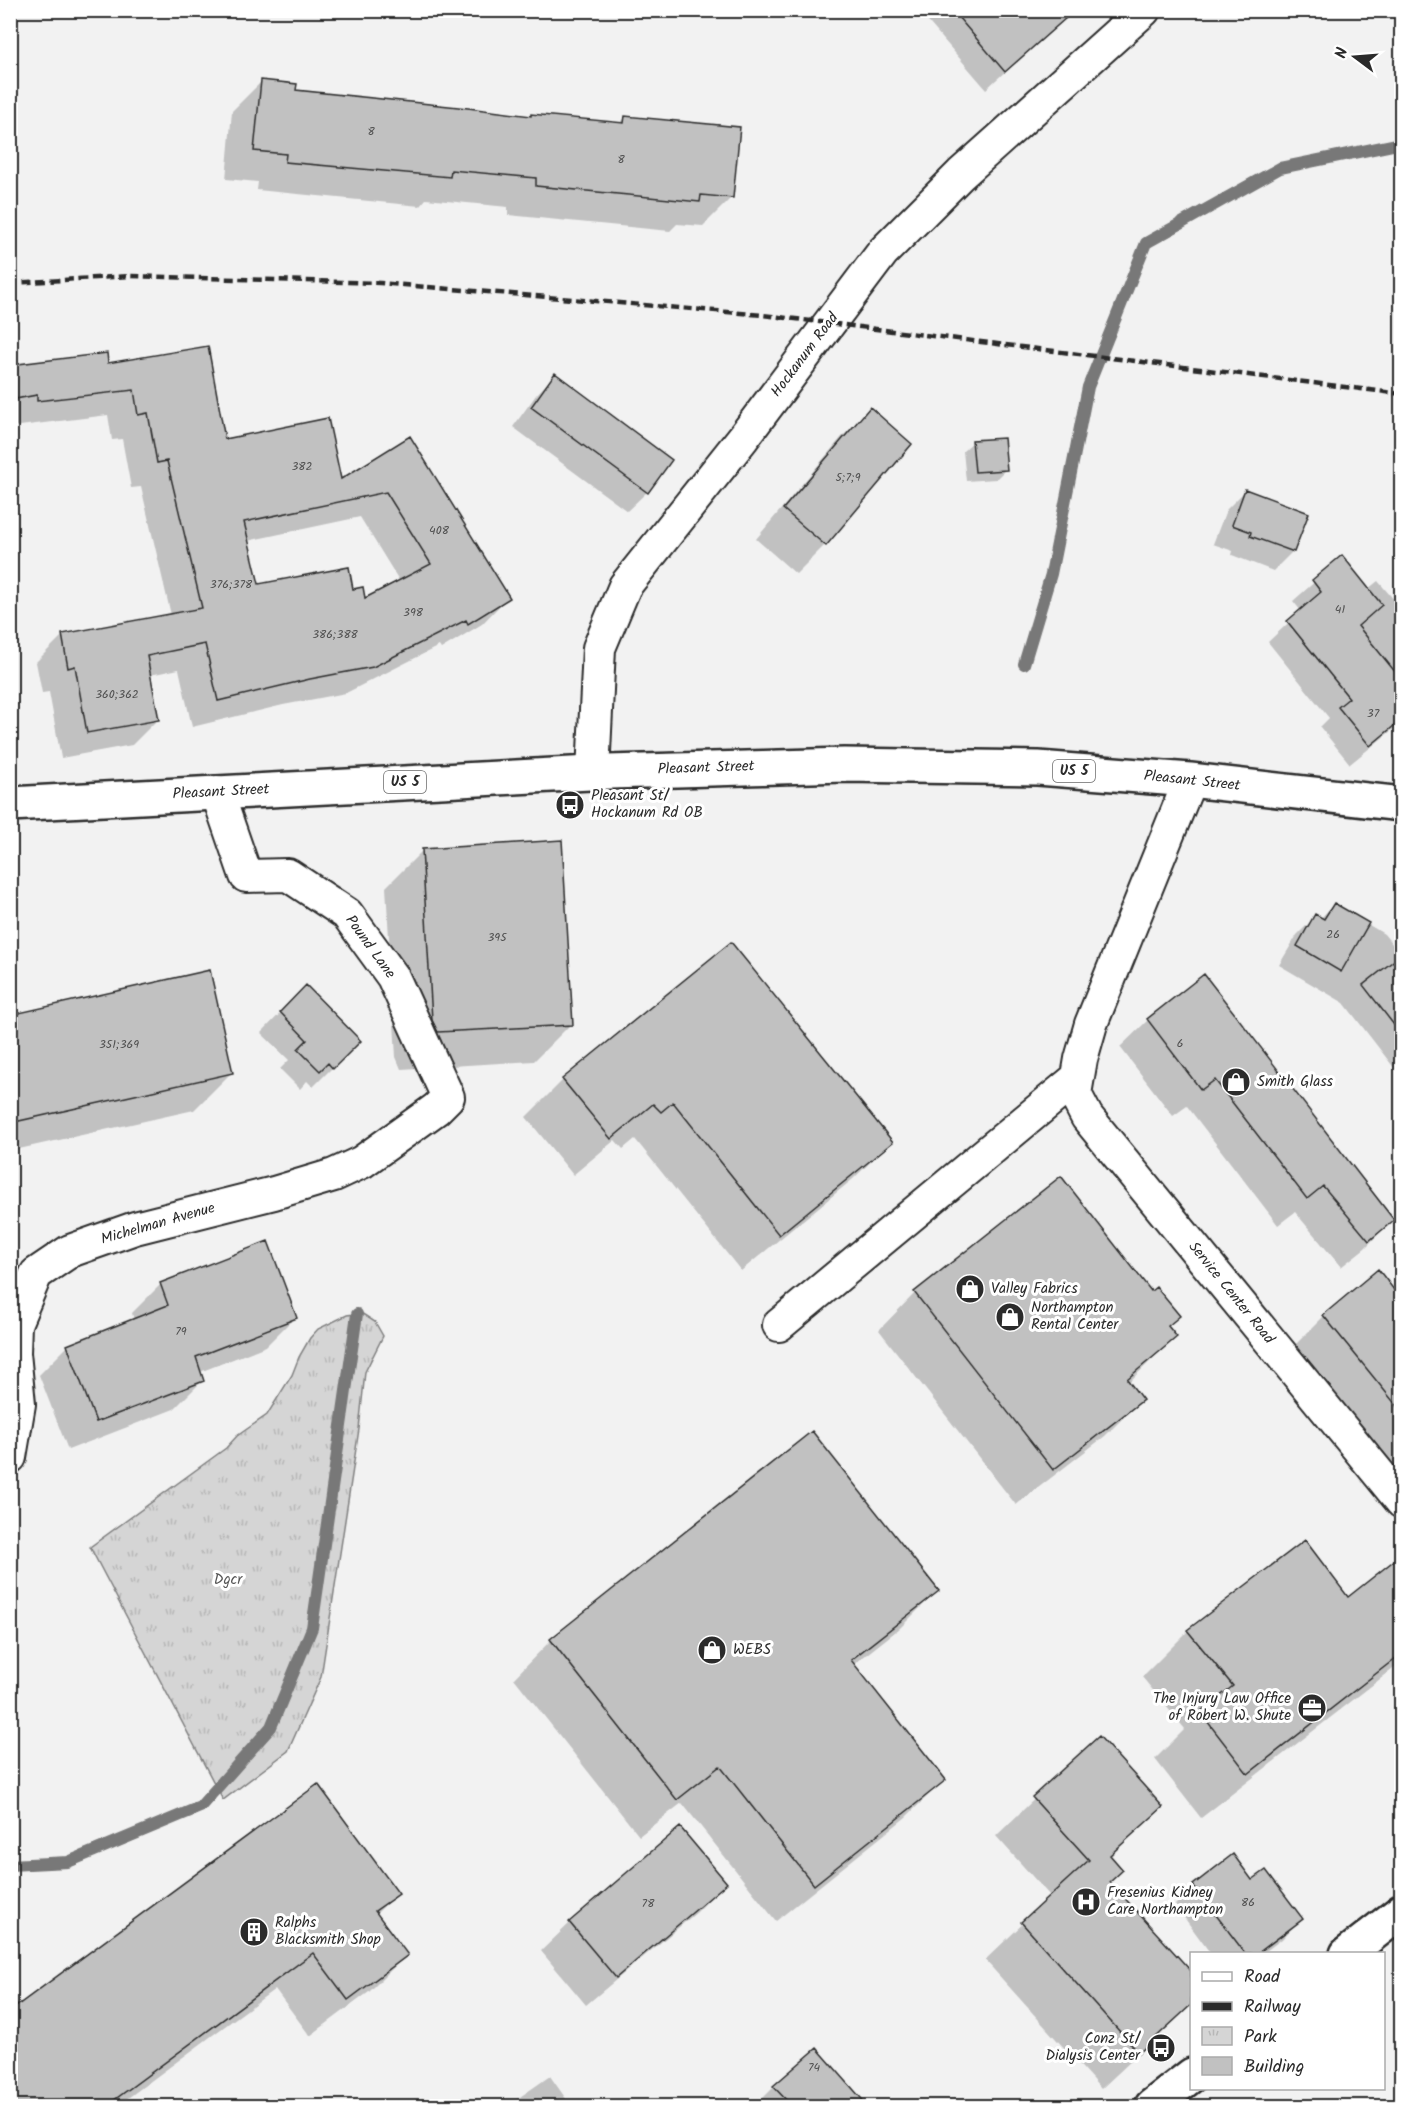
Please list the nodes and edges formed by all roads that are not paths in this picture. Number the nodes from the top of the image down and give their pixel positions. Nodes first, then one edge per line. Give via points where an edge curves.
1 (1144, 10) edge
2 (593, 773) junction
3 (1190, 780) junction
4 (217, 792) junction
5 (10, 804) edge
6 (1401, 804) edge
7 (1077, 1078) junction
8 (448, 1097) joint
9 (779, 1325) dead end
10 (10, 1457) edge
11 (1401, 1502) edge
12 (1401, 1911) edge
13 (1348, 1952) edge
14 (1190, 2076) edge
15 (1152, 2106) edge

1 - 2 street, Hockanum Road via 961,174 883,252 625,586 600,648
2 - 3 main road, Pleasant Street / US 5 via 780,766 958,766
2 - 4 main road, Pleasant Street / US 5
3 - 6 main road, Pleasant Street / US 5
3 - 7 street, Service Center Road via 1091,1024
4 - 5 main road, Pleasant Street / US 5
4 - 8 street, Pound Lane via 246,876 288,875 347,914 393,976
7 - 9 street
7 - 11 street, Service Center Road via 1075,1094 1087,1117
8 - 10 street, Michelman Avenue via 362,1162 274,1193 124,1232 70,1251 36,1274 15,1324 19,1404
12 - 13 main road
14 - 15 main road

